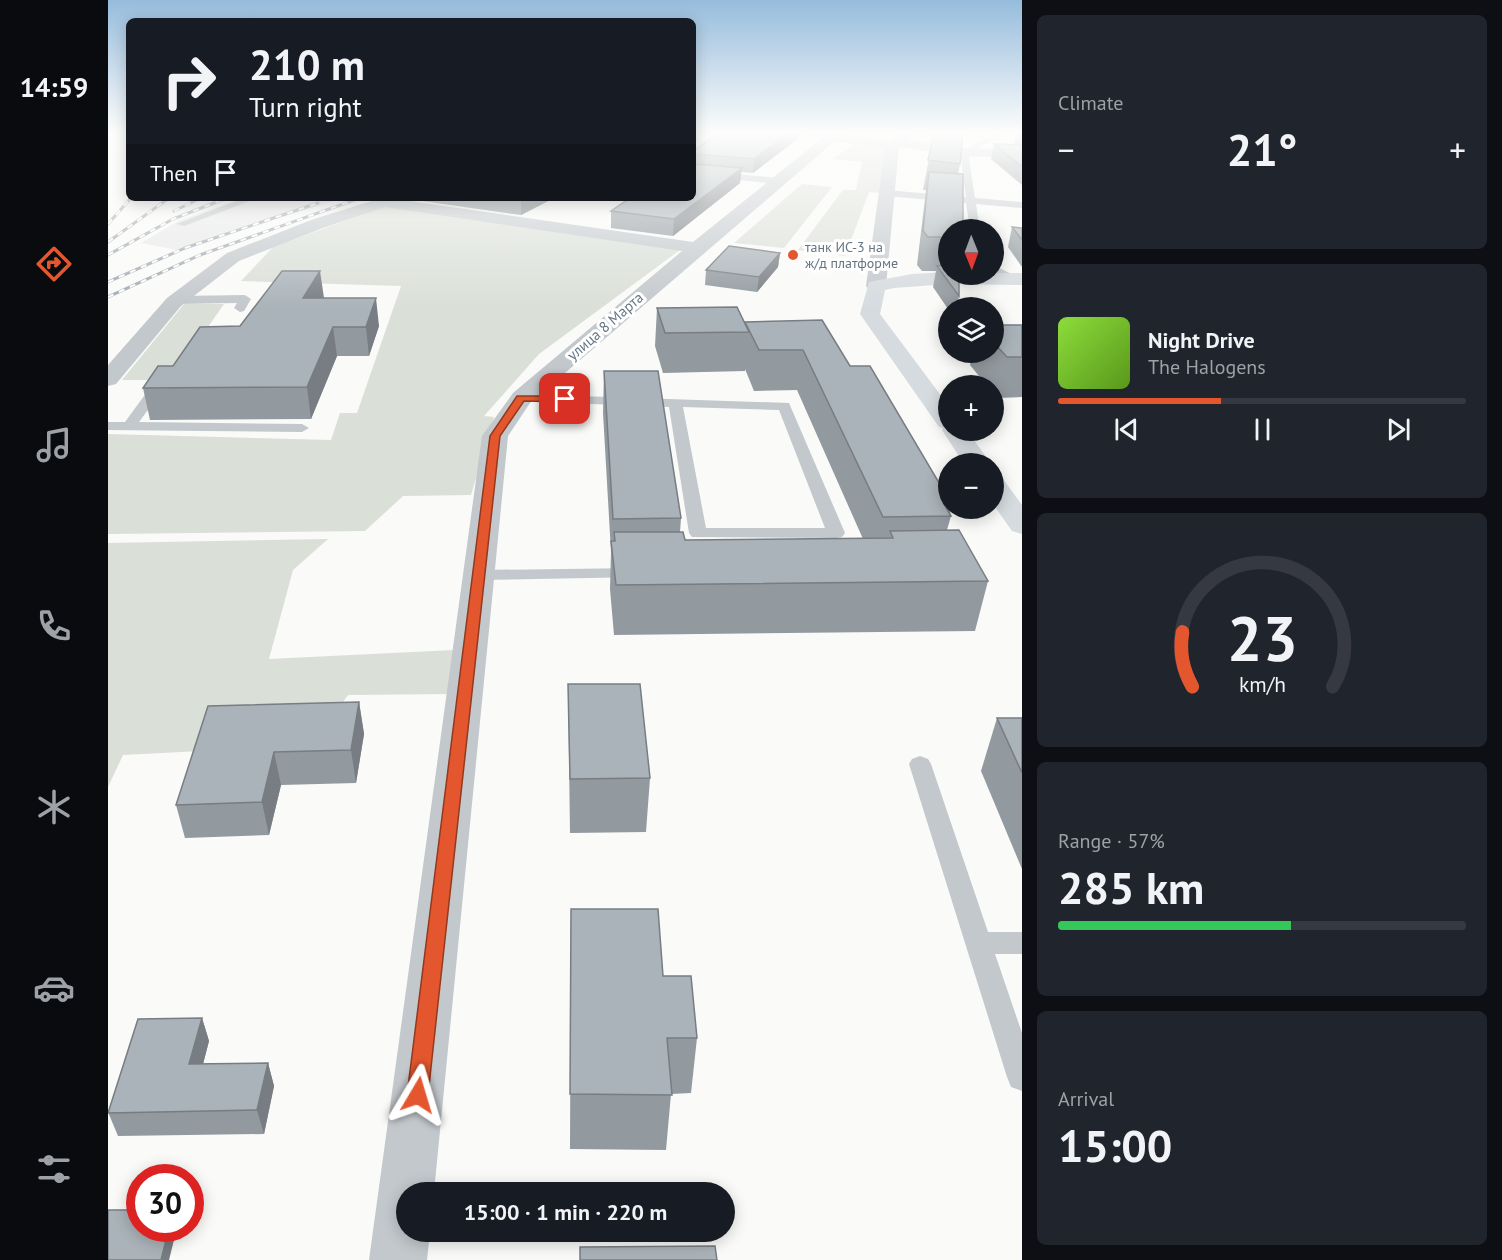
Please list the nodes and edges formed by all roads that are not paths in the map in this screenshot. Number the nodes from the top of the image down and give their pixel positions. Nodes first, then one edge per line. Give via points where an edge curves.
1 (767, 191) edge
2 (969, 191) edge
3 (886, 193) joint
4 (970, 199) junction
5 (245, 201) edge
6 (1022, 205) edge
7 (973, 219) edge
8 (181, 224) dead end
9 (696, 248) junction
10 (1004, 273) edge
11 (1018, 279) edge
12 (876, 286) junction
13 (178, 300) junction
14 (240, 308) dead end
15 (108, 380) edge
16 (157, 388) edge
17 (521, 398) junction
18 (675, 402) junction
19 (938, 408) edge
20 (108, 426) edge
21 (129, 426) junction
22 (302, 428) dead end
23 (1004, 500) edge
24 (1022, 525) edge
25 (698, 533) junction
26 (703, 553) edge
27 (662, 573) edge
28 (479, 574) junction
29 (920, 764) dead end
30 (978, 943) junction
31 (1022, 943) edge
32 (1022, 1077) edge
33 (398, 1260) edge

1 - 9 street, улица 8 Марта
2 - 4 lane
3 - 4 lane
3 - 12 street
4 - 6 lane
4 - 7 lane
5 - 8 lane
9 - 13 street via 384,202 233,256
9 - 17 street, улица 8 Марта
10 - 11 lane
11 - 12 street via 925,278
12 - 19 street via 870,314
13 - 14 lane via 245,299
13 - 15 street
16 - 21 lane
17 - 18 lane
17 - 28 street, улица 8 Марта via 495,436
18 - 25 lane
18 - 25 lane via 784,406 836,533
20 - 21 lane
21 - 22 lane
23 - 24 street
25 - 26 lane
27 - 28 lane
28 - 33 street, улица 8 Марта
29 - 30 lane
30 - 31 lane
30 - 32 lane

